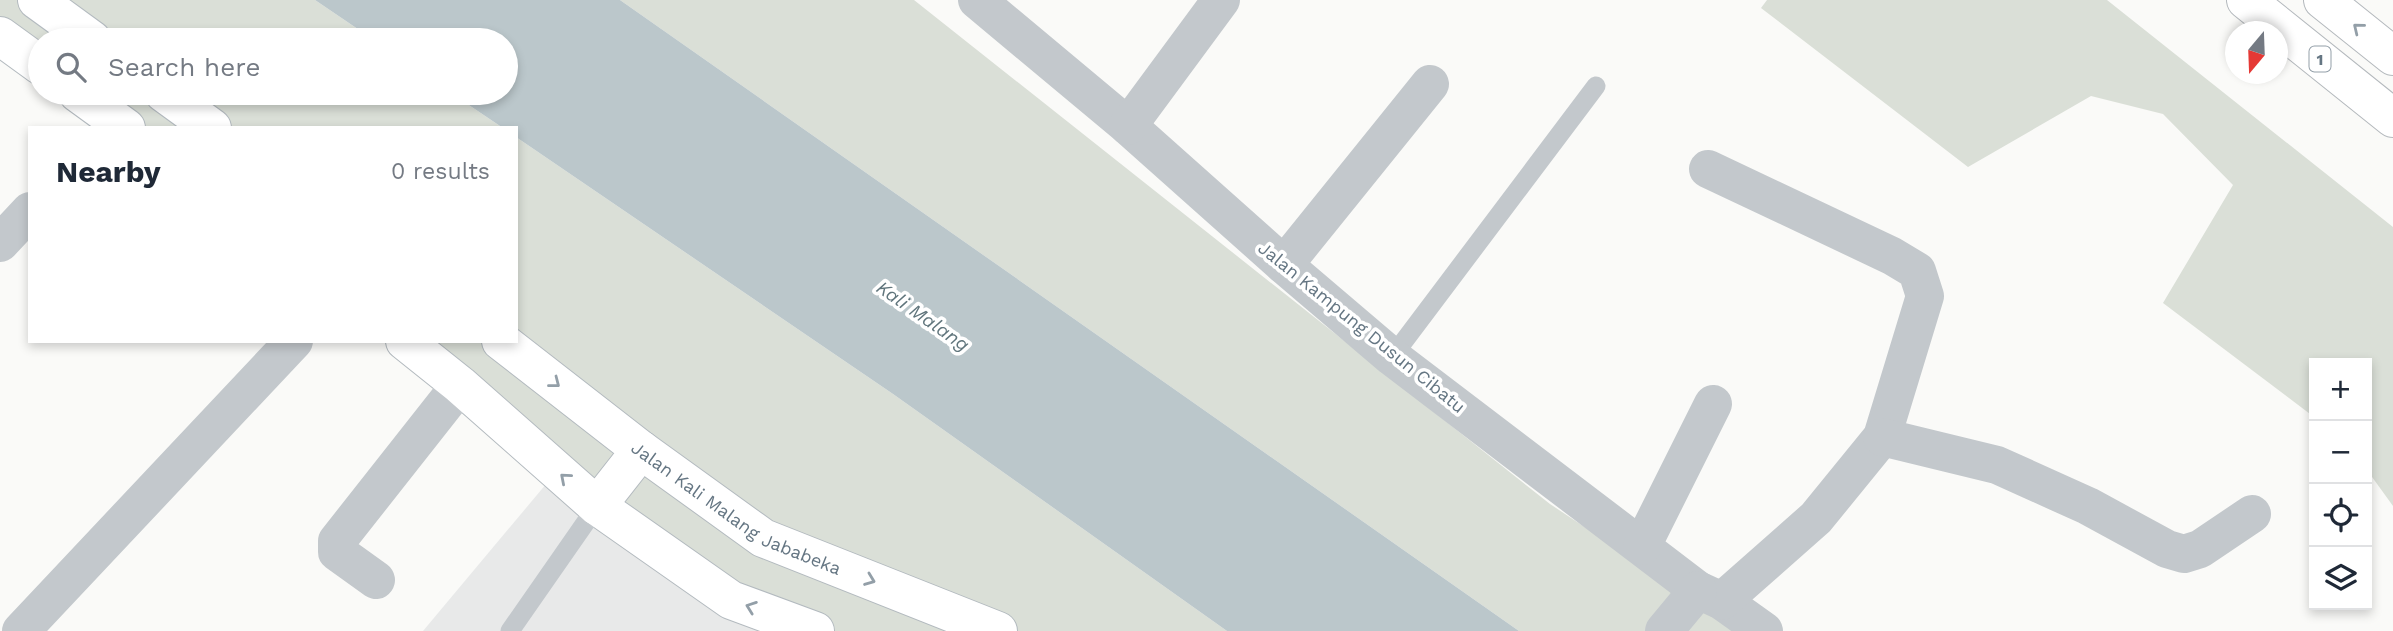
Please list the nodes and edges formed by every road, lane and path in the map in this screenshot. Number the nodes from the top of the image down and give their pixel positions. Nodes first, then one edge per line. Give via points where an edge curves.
1 (37, 0) edge
2 (977, 0) edge
3 (1221, 0) edge
4 (2246, 0) edge
5 (2323, 0) edge
6 (76, 28) edge
7 (0, 36) edge
8 (28, 56) edge
9 (2393, 56) edge
10 (1430, 84) dead end
11 (1596, 86) dead end
12 (92, 105) edge
13 (180, 105) edge
14 (2393, 118) edge
15 (116, 125) edge
16 (209, 126) edge
17 (1128, 126) junction
18 (1708, 169) dead end
19 (28, 213) edge
20 (0, 243) edge
21 (1284, 265) junction
22 (292, 343) edge
23 (408, 343) edge
24 (504, 343) edge
25 (1392, 357) junction
26 (460, 385) junction
27 (1713, 404) dead end
28 (1882, 437) junction
29 (641, 450) junction
30 (597, 506) junction
31 (2252, 514) dead end
32 (1642, 546) junction
33 (376, 580) dead end
34 (1710, 595) junction
35 (21, 631) edge
36 (510, 631) edge
37 (815, 631) edge
38 (998, 631) edge
39 (1664, 631) edge
40 (1764, 631) edge

1 - 6 main road
2 - 17 street, Jalan Kampung Dusun Cibatu
3 - 17 street
4 - 14 main road, 1
9 -> 5 main road
7 - 8 main road
10 - 21 street
11 - 25 lane
12 - 15 main road
13 - 16 main road
17 - 21 street, Jalan Kampung Dusun Cibatu
18 - 28 street via 1917,271 1925,296
19 - 20 street
21 - 25 street, Jalan Kampung Dusun Cibatu
22 - 35 street
23 - 26 main road
24 -> 29 main road, Jalan Kali Malang Jababeka
25 - 32 street, Jalan Kampung Dusun Cibatu
30 -> 26 main road
26 - 33 street via 337,541 337,552
27 - 32 street
28 - 31 street via 1997,465 2184,554 2200,549
28 - 34 street via 1816,518
29 - 30 main road
29 -> 38 main road, Jalan Kali Malang Jababeka via 764,538
30 - 36 lane
37 -> 30 main road via 731,600
32 - 34 street, Jalan Kampung Dusun Cibatu
34 - 39 street
34 - 40 street, Jalan Kampung Dusun Cibatu

